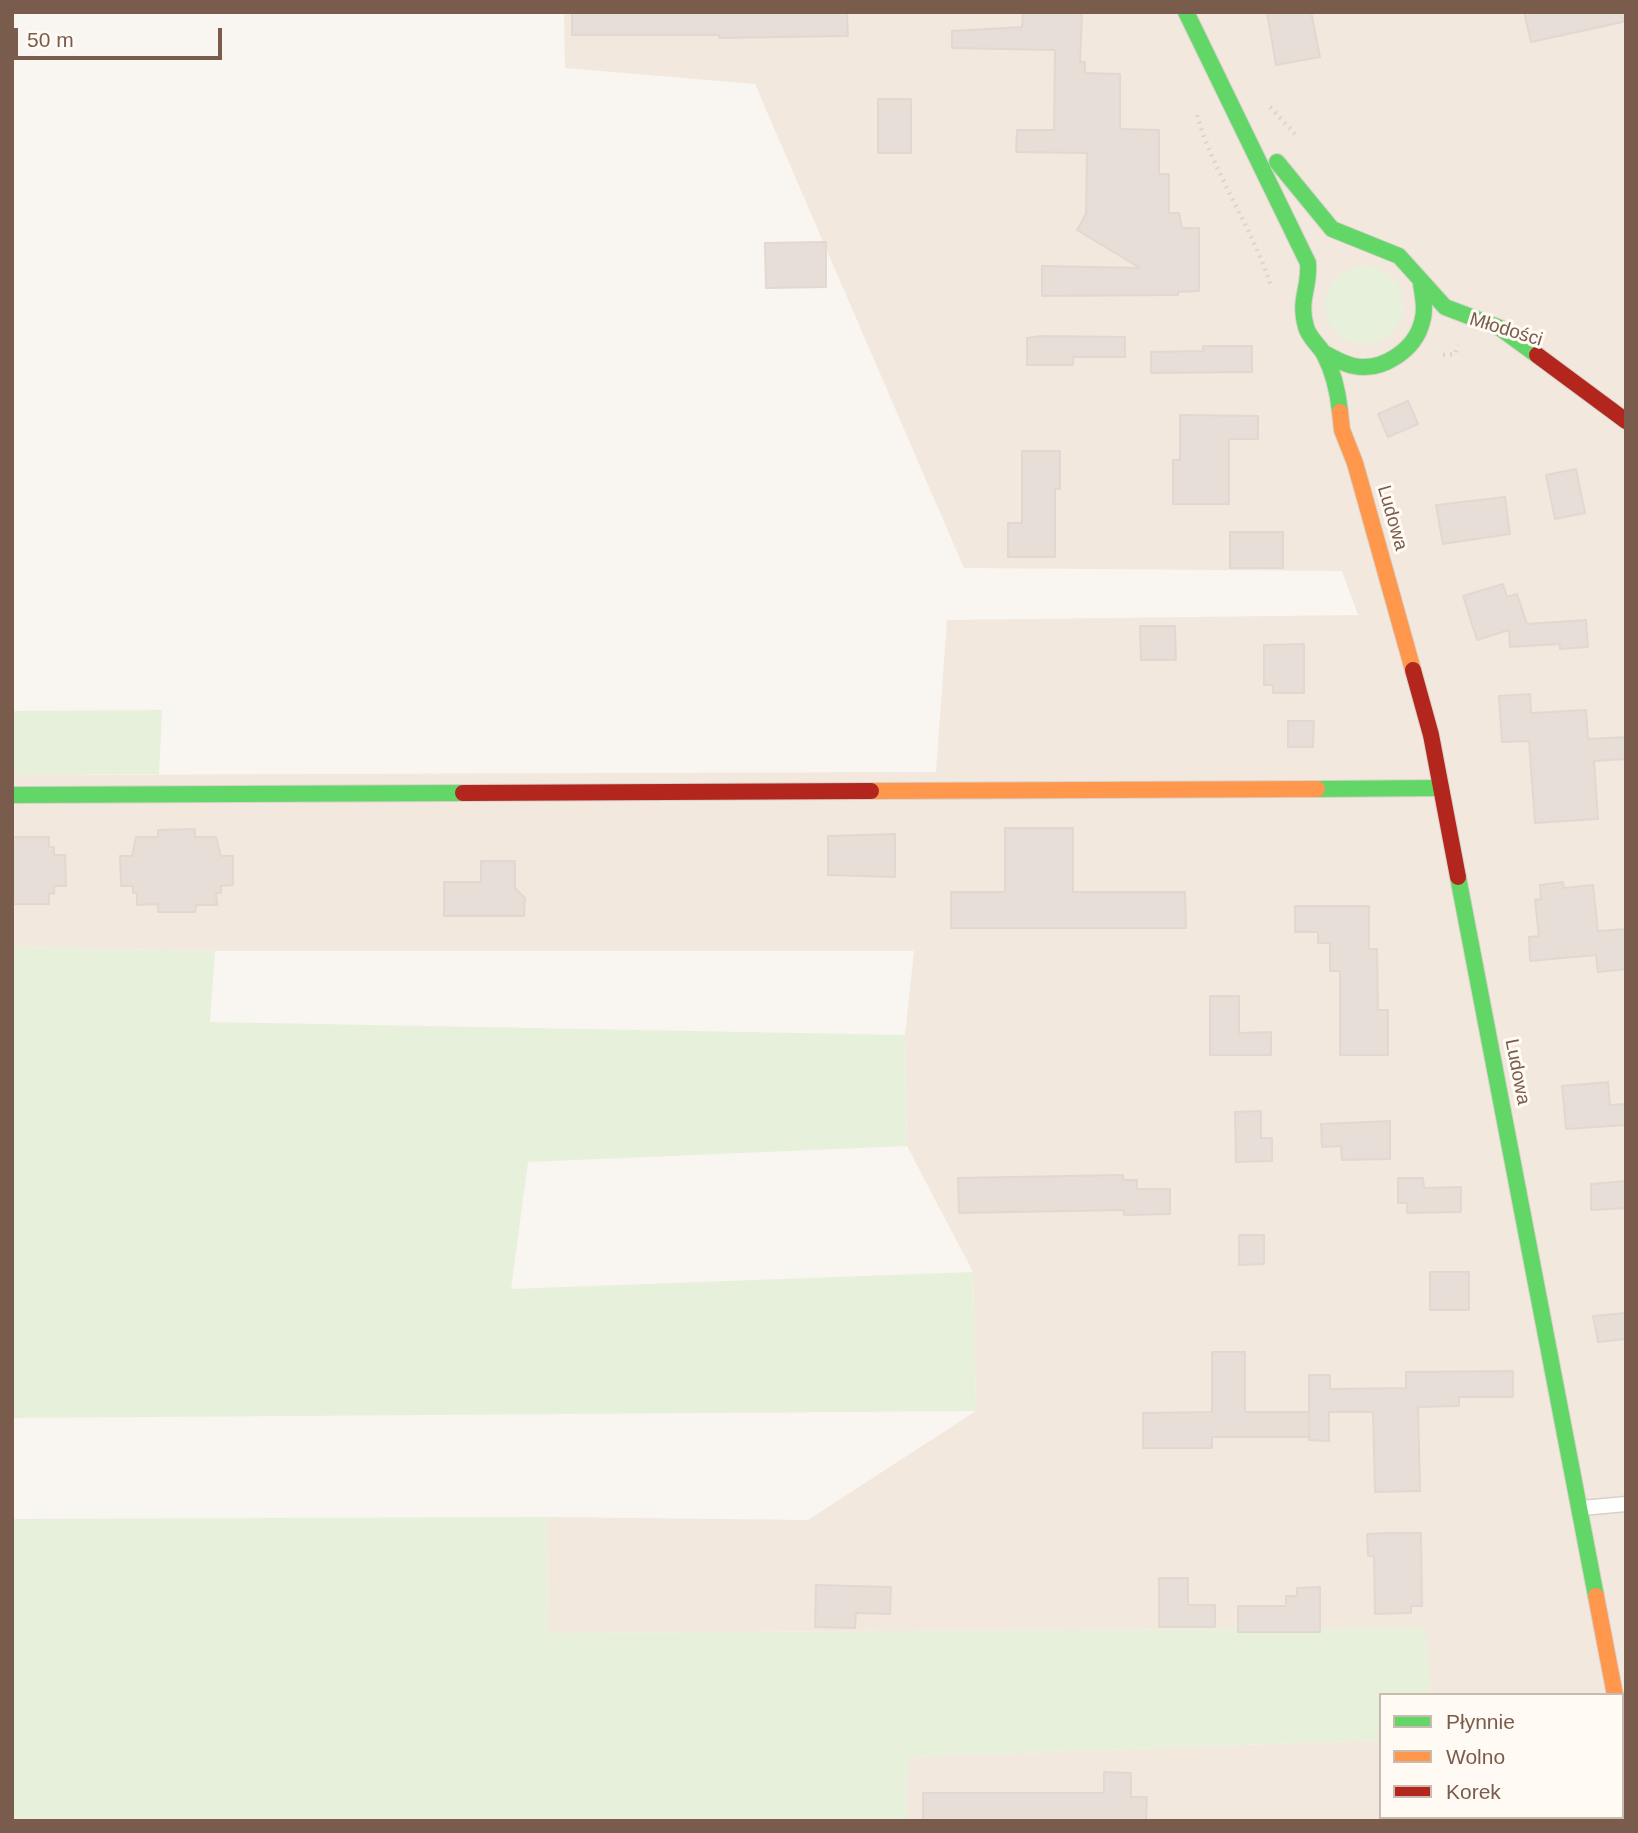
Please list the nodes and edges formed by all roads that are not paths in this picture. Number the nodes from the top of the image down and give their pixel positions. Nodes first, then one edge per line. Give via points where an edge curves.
1 (1186, 12) edge
2 (1227, 101) junction
3 (1366, 244) junction
4 (1344, 249) dead end
5 (1325, 260) dead end
6 (1309, 276) junction
7 (1421, 284) junction
8 (1436, 335) dead end
9 (1413, 341) junction
10 (1499, 349) dead end
11 (1324, 353) junction
12 (1385, 364) junction
13 (1546, 364) junction
14 (1373, 385) dead end
15 (1626, 421) edge
16 (1359, 429) dead end
17 (1355, 463) junction
18 (1441, 788) junction
19 (12, 795) edge
20 (1626, 1504) edge
21 (1579, 1508) junction
22 (1615, 1693) edge

1 - 2 main road, Ludowa
2 - 3 main road, Ludowa via 1332,229
2 - 6 main road, Ludowa via 1303,248
3 - 4 main road
3 - 7 main road, Ludowa via 1399,256
5 - 6 main road
6 - 11 main road, Ludowa via 1301,303 1307,331
7 - 9 main road via 1424,314
7 - 13 main road, Młodości via 1445,307 1500,328
8 - 9 main road
9 - 12 main road
10 - 13 main road, Młodości
11 - 12 main road via 1342,364 1364,368
11 - 17 main road, Ludowa via 1337,386 1342,430
12 - 14 main road
13 - 15 main road, Młodości
16 - 17 main road, Ludowa
17 - 18 main road, Ludowa via 1431,734
18 - 19 main road
18 - 21 main road, Ludowa
20 - 21 lane
21 - 22 main road, Ludowa

